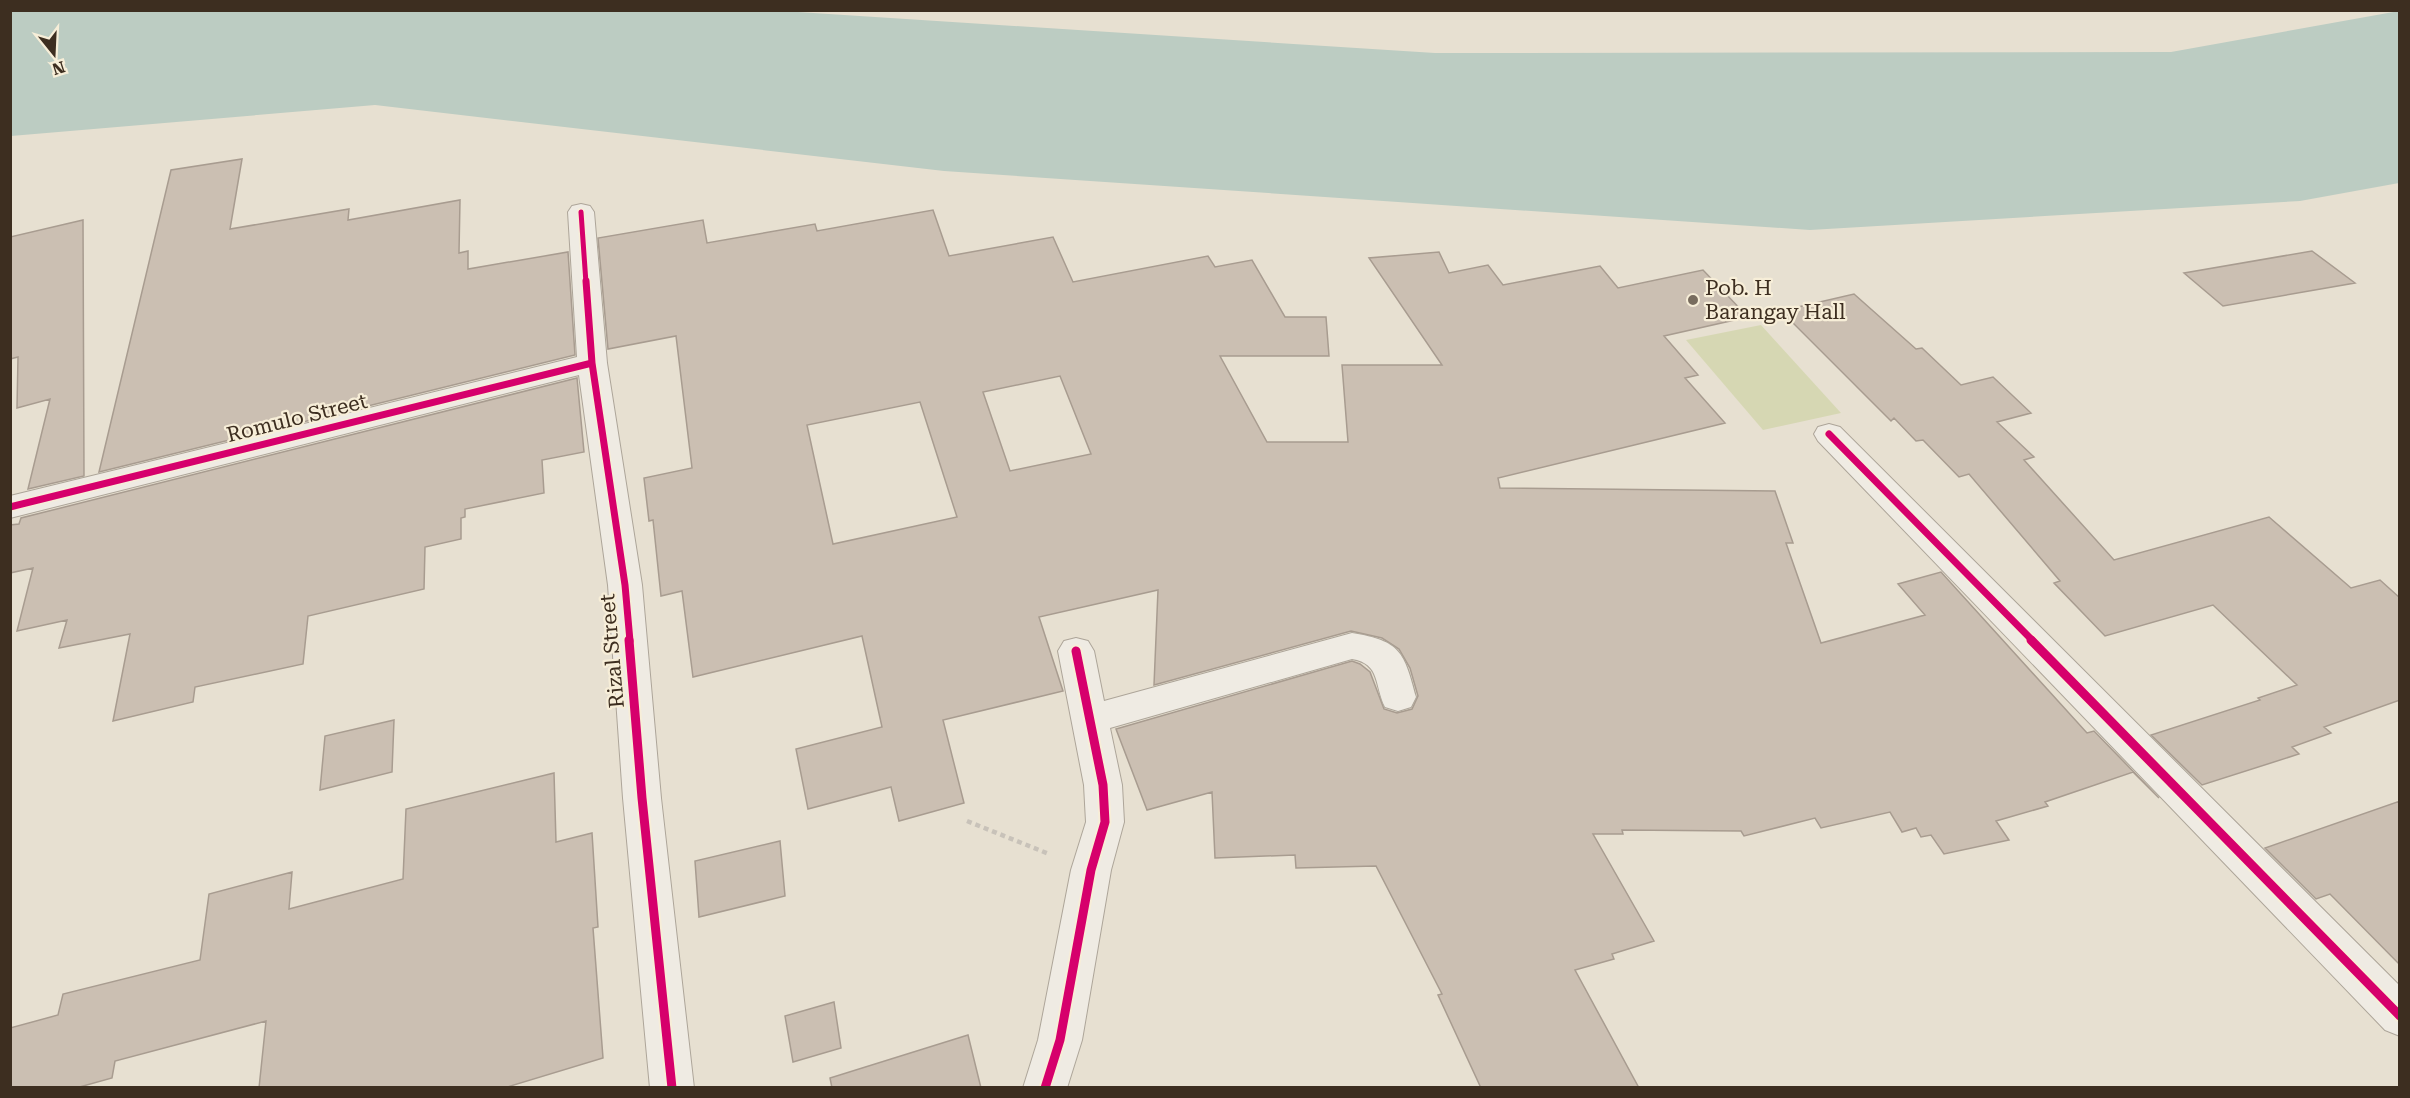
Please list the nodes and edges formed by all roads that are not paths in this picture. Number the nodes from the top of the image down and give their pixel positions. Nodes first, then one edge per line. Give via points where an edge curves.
1 (581, 212) dead end
2 (592, 363) junction
3 (1829, 434) dead end
4 (10, 507) edge
5 (1076, 651) dead end
6 (1398, 697) dead end
7 (1091, 719) junction
8 (2400, 1016) edge
9 (672, 1088) edge
10 (1045, 1088) edge

1 - 2 street, Rizal Street
2 - 4 street, Romulo Street
2 - 9 street, Rizal Street via 625,585
3 - 8 street
5 - 7 street
6 - 7 street via 1387,660 1375,649 1352,646
7 - 10 street via 1103,785 1105,822 1091,870 1060,1040

